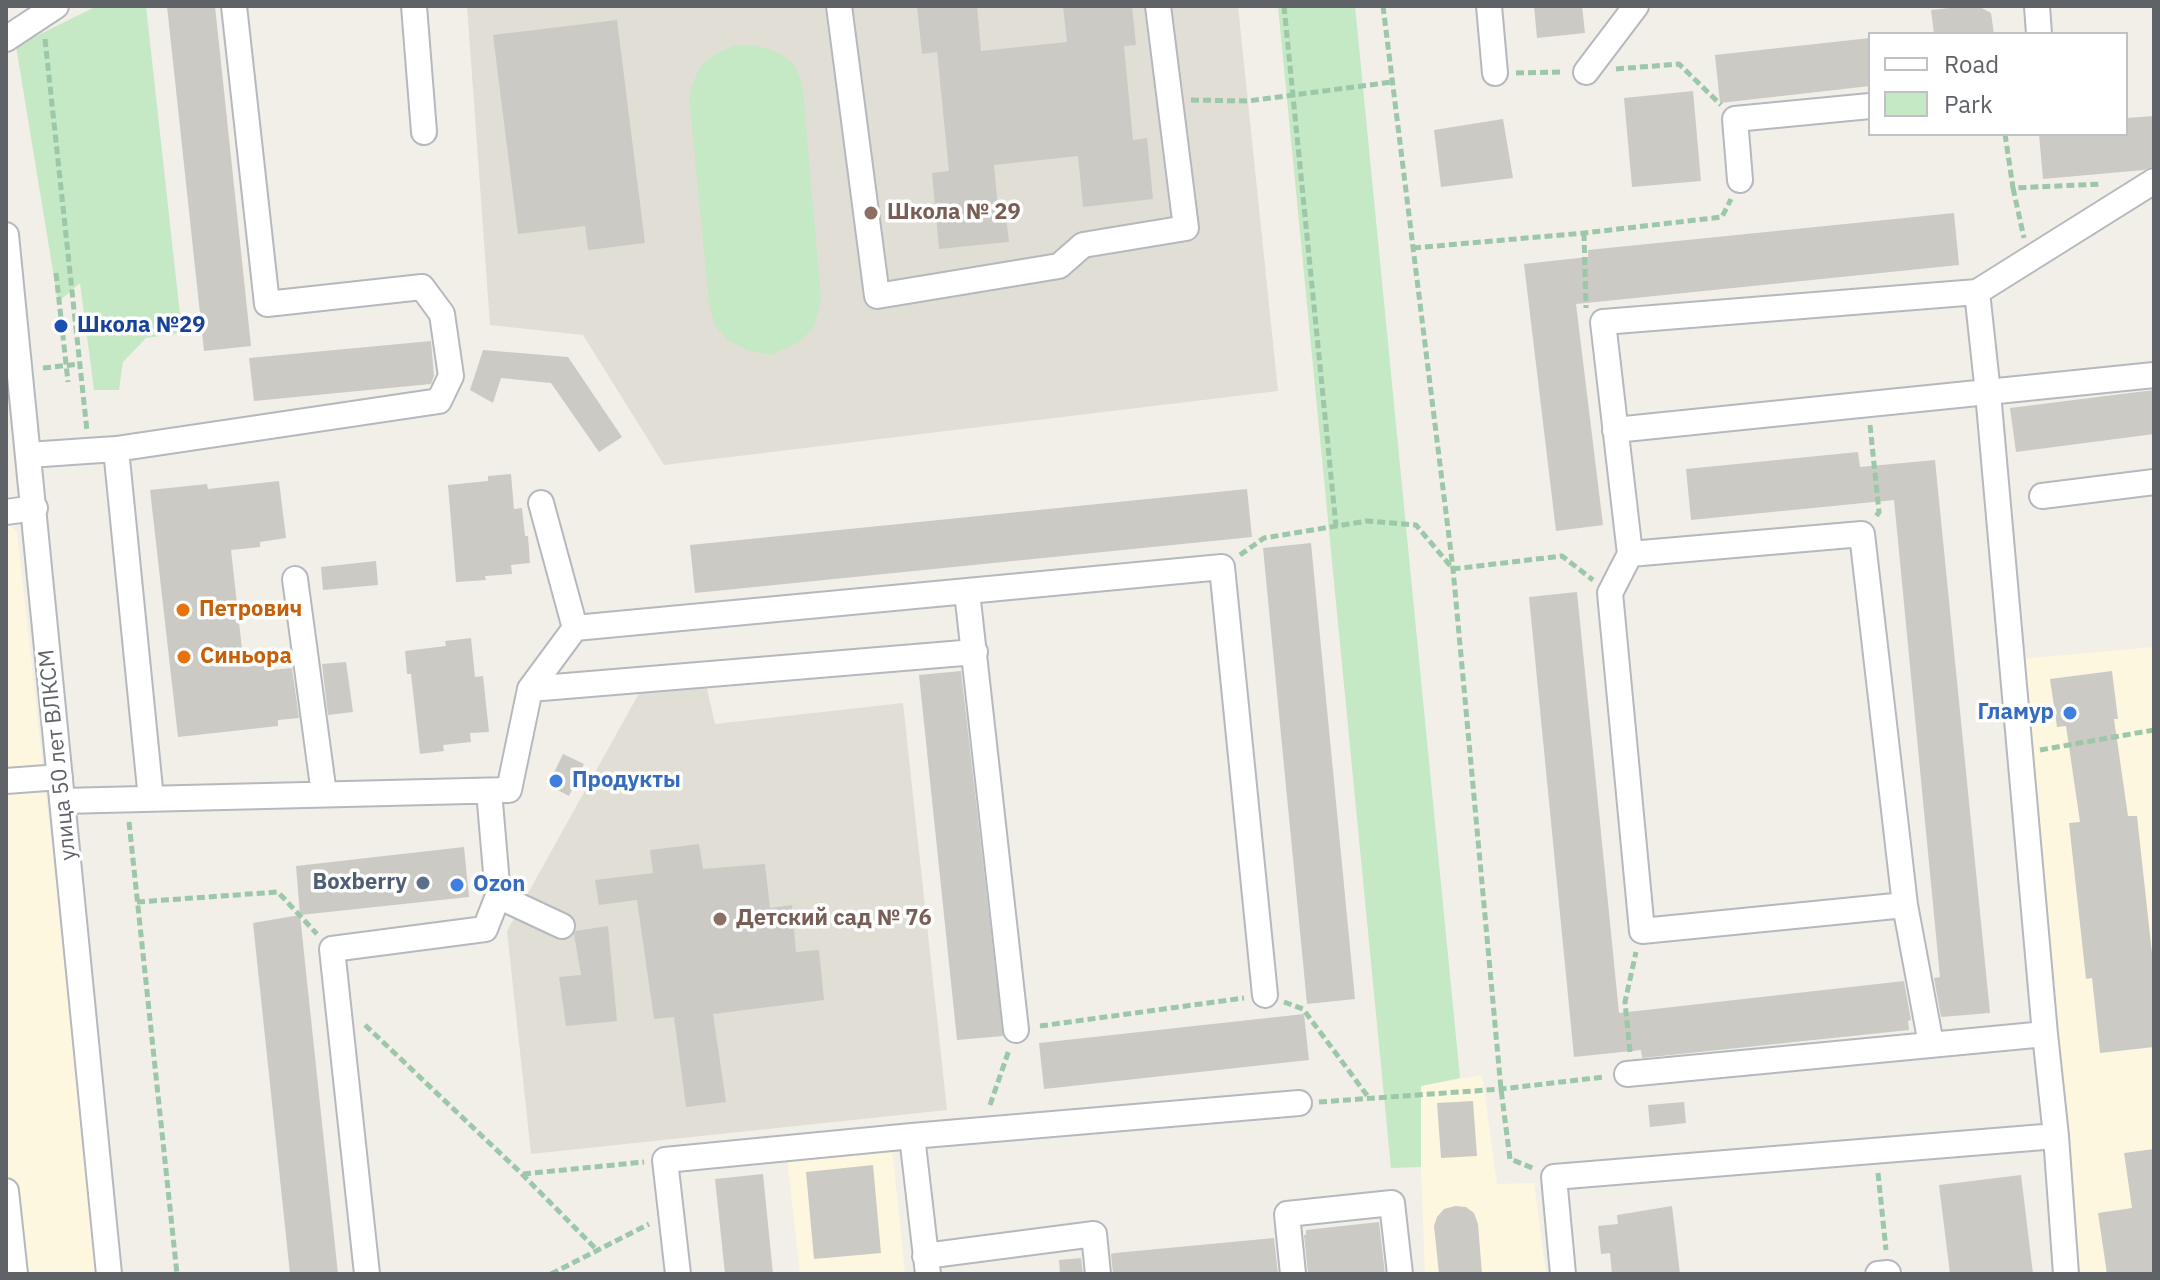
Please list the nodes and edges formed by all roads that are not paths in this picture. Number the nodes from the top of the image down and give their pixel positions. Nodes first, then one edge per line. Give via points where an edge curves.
1 (56, 6) edge
2 (234, 6) edge
3 (414, 6) edge
4 (839, 6) edge
5 (1158, 6) edge
6 (1489, 6) edge
7 (1636, 6) edge
8 (2037, 6) edge
9 (2039, 32) edge
10 (6, 39) edge
11 (1586, 72) road end
12 (1495, 73) road end
13 (1868, 106) edge
14 (424, 132) dead end
15 (1740, 180) road end
16 (2154, 181) edge
17 (6, 235) edge
18 (1977, 292) junction
19 (2154, 375) edge
20 (1988, 393) junction
21 (1615, 430) junction
22 (116, 449) junction
23 (28, 455) junction
24 (2154, 482) edge
25 (2042, 496) dead end
26 (541, 503) dead end
27 (35, 508) junction
28 (6, 512) edge
29 (1630, 554) junction
30 (295, 579) dead end
31 (967, 592) junction
32 (575, 628) junction
33 (975, 652) junction
34 (530, 689) junction
35 (60, 777) junction
36 (6, 781) edge
37 (489, 791) junction
38 (324, 794) junction
39 (151, 799) junction
40 (62, 801) junction
41 (498, 896) junction
42 (1905, 905) junction
43 (562, 926) dead end
44 (1265, 995) road end
45 (1016, 1030) road end
46 (2045, 1034) junction
47 (1931, 1044) junction
48 (1630, 1073) road end
49 (1299, 1103) road end
50 (912, 1136) junction
51 (2056, 1136) junction
52 (6, 1191) edge
53 (926, 1265) edge
54 (1888, 1273) edge
55 (15, 1274) edge
56 (109, 1274) edge
57 (367, 1274) edge
58 (678, 1274) edge
59 (1098, 1274) edge
60 (1293, 1274) edge
61 (1400, 1274) edge
62 (1563, 1274) edge
63 (1878, 1274) edge
64 (2066, 1274) edge

1 - 10 street
2 - 22 street via 267,304 422,287 442,314 451,376 439,401
3 - 14 street
4 - 5 street via 877,296 1059,266 1083,245 1186,228
6 - 12 street
7 - 11 street
8 - 9 street
13 - 15 street via 1735,119
16 - 18 street
17 - 23 street, улица 50 лет ВЛКСМ
18 - 20 street
18 - 21 street via 1603,322
19 - 20 street
20 - 21 street
20 - 46 street
21 - 29 street
22 - 23 street
22 - 39 street
23 - 27 street, улица 50 лет ВЛКСМ
24 - 25 street
26 - 32 street
27 - 28 street
27 - 35 street, улица 50 лет ВЛКСМ
29 - 42 street via 1862,534
29 - 42 street via 1610,593 1642,931
30 - 38 street
31 - 32 street
31 - 33 street
31 - 44 street via 1222,567
32 - 34 street
33 - 34 street
33 - 45 street
34 - 37 street via 509,790
35 - 36 street
35 - 40 street, улица 50 лет ВЛКСМ
37 - 38 street
37 - 41 street
38 - 39 street
39 - 40 street
40 - 56 street, улица 50 лет ВЛКСМ
41 - 43 street
41 - 57 street via 485,929 332,949
42 - 47 street
46 - 47 street
46 - 51 street
47 - 48 street
49 - 50 street
50 - 53 street
50 - 58 street via 665,1160
51 - 62 street via 1554,1177
51 - 64 street
52 - 55 street
53 - 59 street via 1094,1234
54 - 63 street
60 - 61 street via 1287,1214 1392,1203

